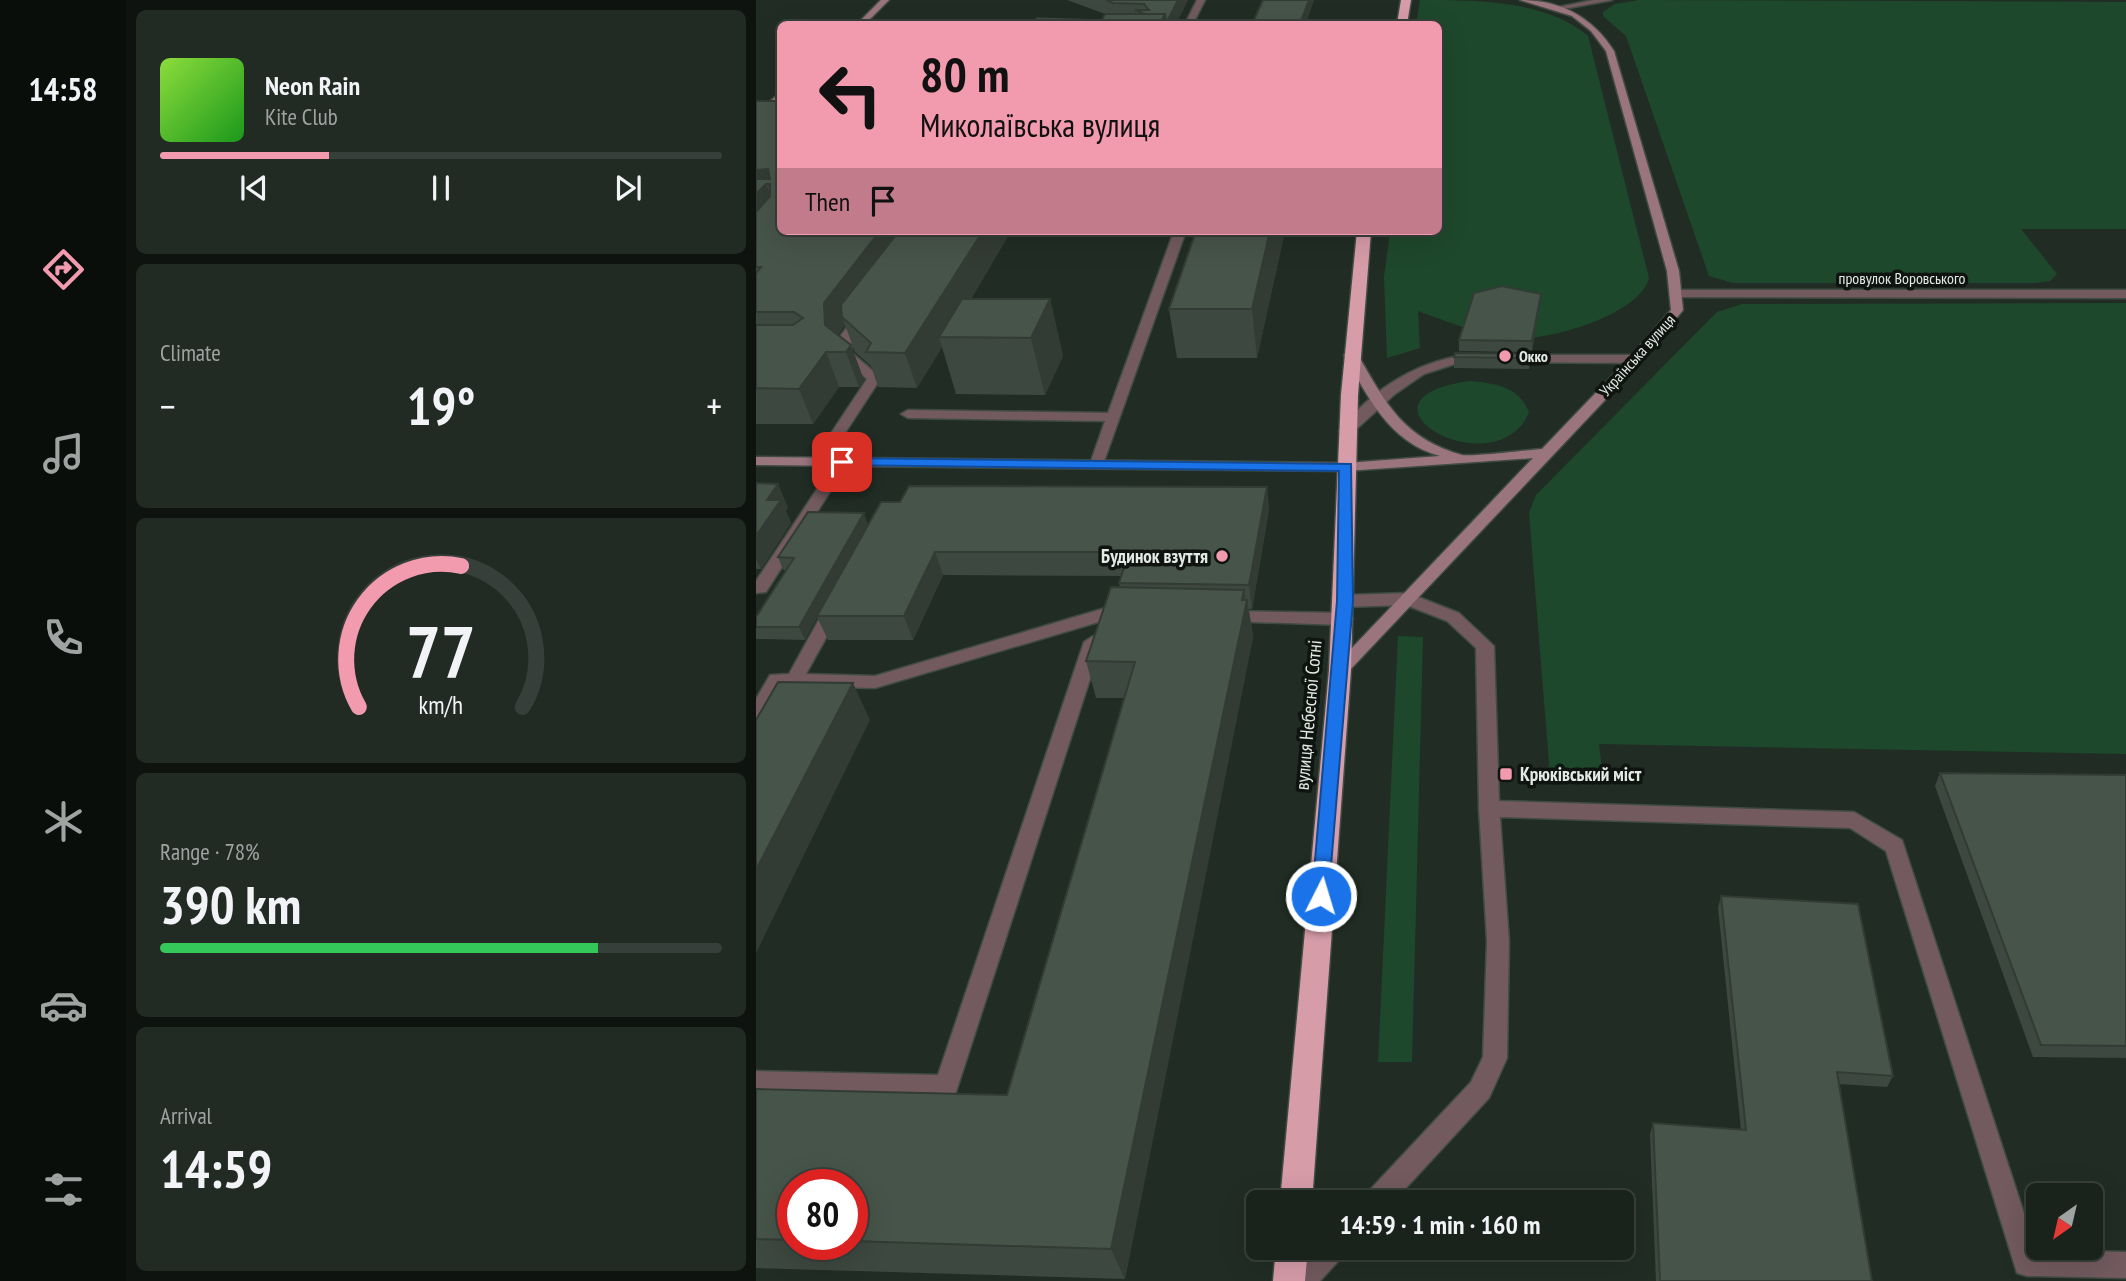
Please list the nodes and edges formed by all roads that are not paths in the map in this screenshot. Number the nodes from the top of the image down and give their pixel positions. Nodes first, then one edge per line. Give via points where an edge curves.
1 (885, 0) edge
2 (1201, 0) edge
3 (1524, 0) edge
4 (1608, 0) edge
5 (1541, 2) edge
6 (1406, 3) edge
7 (1558, 8) junction
8 (863, 21) edge
9 (1190, 21) edge
10 (1403, 21) edge
11 (777, 99) edge
12 (756, 118) edge
13 (1179, 235) edge
14 (1363, 235) edge
15 (1677, 294) junction
16 (2126, 294) edge
17 (868, 306) edge
18 (1351, 355) junction
19 (1636, 359) junction
20 (1378, 402) junction
21 (908, 414) dead end
22 (1114, 417) junction
23 (1346, 431) junction
24 (1547, 453) junction
25 (1478, 459) junction
26 (756, 461) edge
27 (819, 462) junction
28 (842, 462) junction
29 (1097, 464) junction
30 (1346, 467) junction
31 (756, 588) edge
32 (844, 589) edge
33 (1408, 599) junction
34 (1344, 610) junction
35 (1102, 615) junction
36 (1142, 616) edge
37 (1209, 617) edge
38 (1340, 670) junction
39 (794, 681) junction
40 (756, 715) edge
41 (1489, 809) junction
42 (756, 1082) edge
43 (1297, 1190) edge
44 (1387, 1190) edge
45 (1291, 1260) edge
46 (1321, 1260) edge
47 (2126, 1265) edge
48 (1289, 1281) edge
49 (1301, 1281) edge

1 - 8 street
2 - 9 street
3 - 5 street, Українська вулиця
4 - 7 street
5 - 7 street, Українська вулиця
6 - 10 highway
7 - 15 street, Українська вулиця via 1592,24 1611,51
11 - 12 street
13 - 22 street
14 - 18 highway, вулиця Небесної Сотні
15 - 16 street, провулок Воровського
15 - 19 street, Українська вулиця via 1677,310
17 - 27 street via 844,345 845,354 873,379
18 - 20 street
18 - 23 highway, вулиця Небесної Сотні
19 - 20 street via 1453,358 1425,366
19 - 24 street, Українська вулиця
20 - 23 street
20 - 25 street via 1399,432 1435,452
21 - 22 street
22 - 29 street
23 - 30 highway, вулиця Небесної Сотні
24 - 25 street
24 - 33 street, Українська вулиця
25 - 30 street
26 - 27 street
27 - 28 street
28 - 29 street
28 - 31 street
29 - 30 street
30 - 34 highway, вулиця Небесної Сотні
32 - 39 street
33 - 34 street
33 - 38 street, Українська вулиця
33 - 41 street via 1453,617 1485,646
34 - 37 street
34 - 38 highway, вулиця Небесної Сотні
35 - 36 street
35 - 39 street via 875,682
35 - 42 street via 946,1087
38 - 43 highway, вулиця Небесної Сотні
39 - 40 street via 776,680
41 - 44 street via 1498,941 1495,1058 1480,1090
41 - 47 street via 1854,820 1895,846 2027,1263
45 - 48 highway
46 - 49 street

